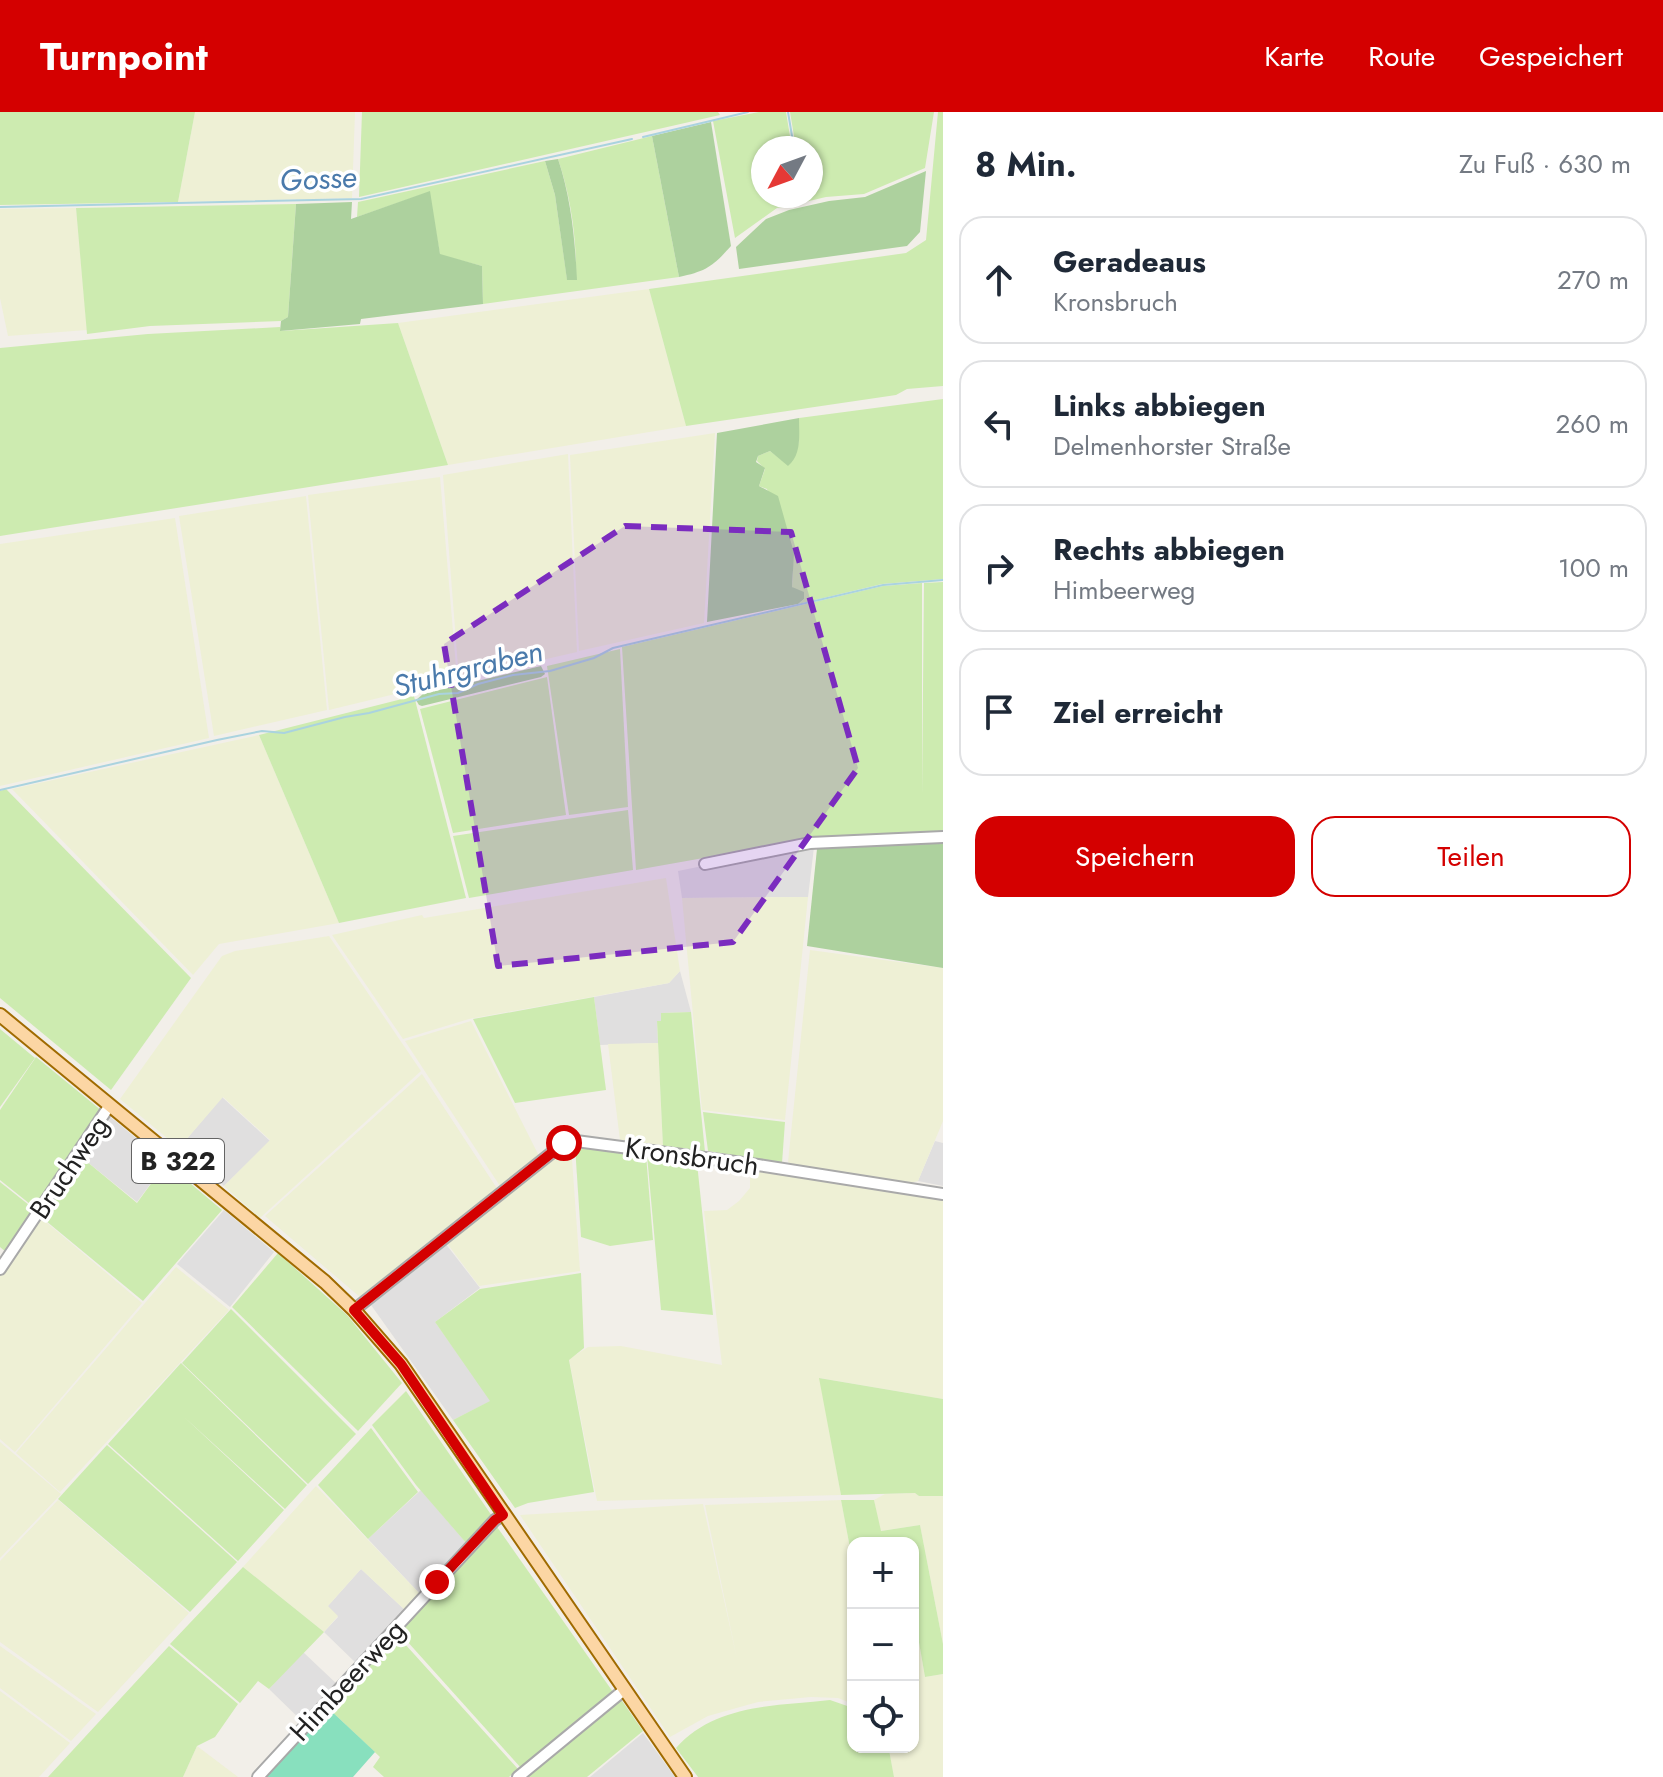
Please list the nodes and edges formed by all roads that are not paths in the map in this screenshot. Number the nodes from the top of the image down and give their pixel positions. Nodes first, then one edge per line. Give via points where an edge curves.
1 (943, 837) edge
2 (705, 864) dead end
3 (0, 1015) edge
4 (110, 1105) junction
5 (943, 1194) edge
6 (0, 1269) edge
7 (354, 1310) junction
8 (503, 1515) junction
9 (624, 1690) junction
10 (258, 1777) edge
11 (518, 1777) edge
12 (685, 1777) edge

1 - 2 street via 810,843
3 - 4 main road, B 322
4 - 6 street, Bruchweg
4 - 7 main road, B 322
5 - 7 street, Kronsbruch via 743,1163 564,1143
7 - 8 main road, B 322 via 401,1364
8 - 9 main road, B 322
8 - 10 street, Himbeerweg
9 - 11 street
9 - 12 main road, B 322

